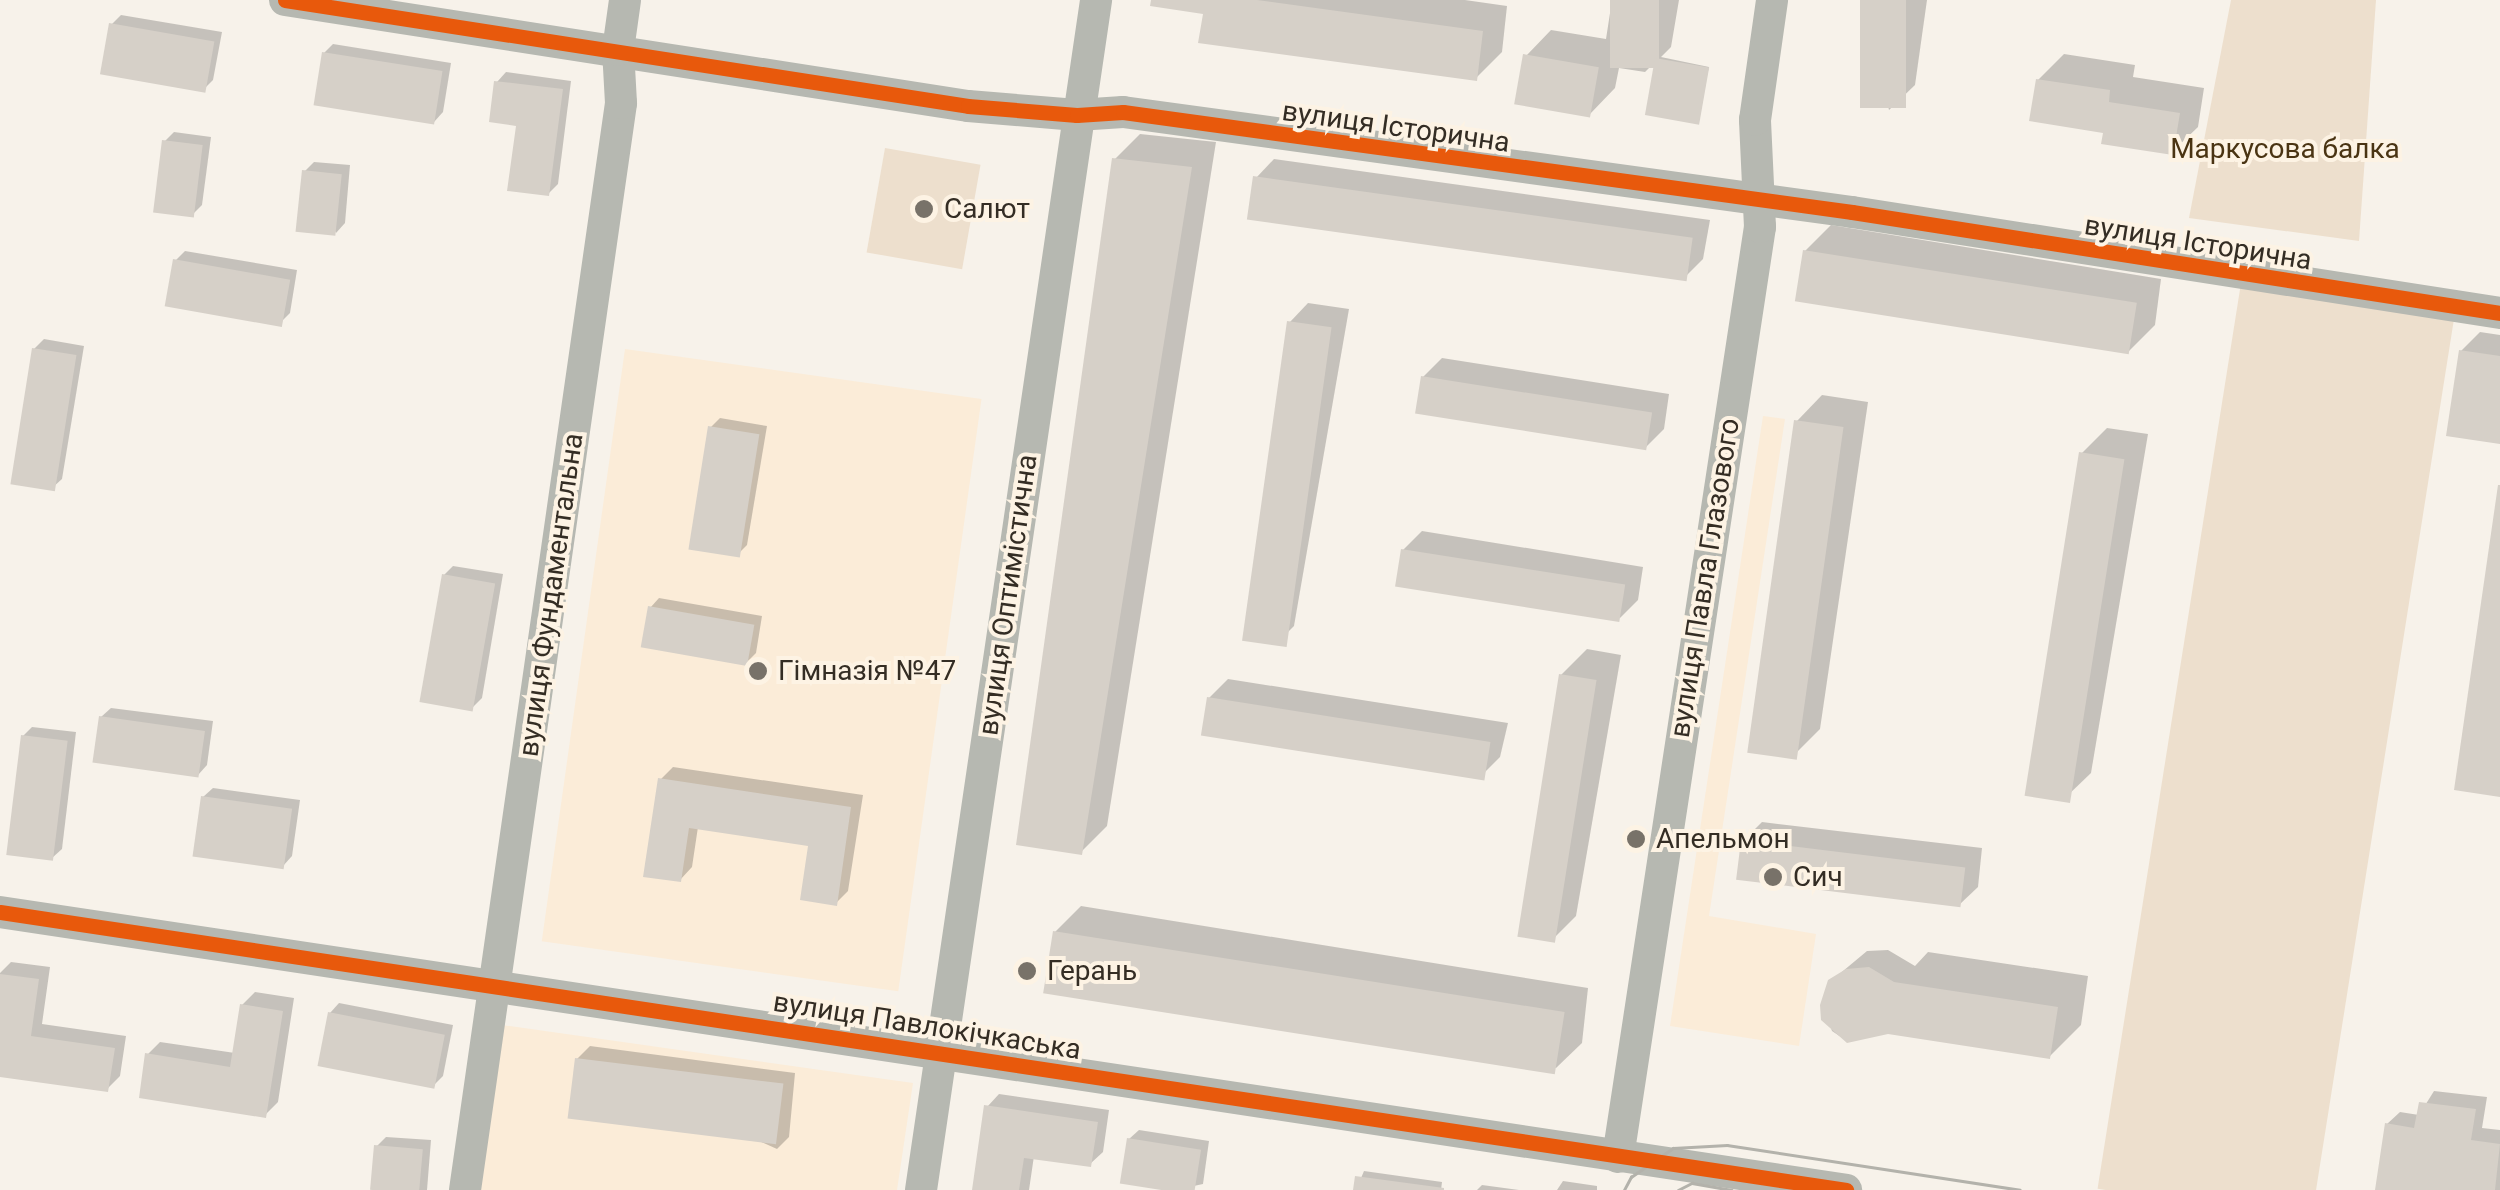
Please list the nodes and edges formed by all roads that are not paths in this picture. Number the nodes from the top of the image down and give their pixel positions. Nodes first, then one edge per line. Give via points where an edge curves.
1 (285, 0) edge
2 (626, 0) edge
3 (1096, 0) edge
4 (1772, 0) edge
5 (618, 50) junction
6 (1077, 116) junction
7 (1762, 202) junction
8 (2500, 313) edge
9 (0, 912) edge
10 (495, 987) junction
11 (942, 1054) junction
12 (1618, 1156) junction
13 (1693, 1168) junction
14 (465, 1190) edge
15 (921, 1190) edge
16 (1668, 1190) edge
17 (1846, 1190) edge

1 - 5 street, вулиця Історична
2 - 5 street, вулиця Фундаментальна
3 - 6 street, вулиця Оптимістична
4 - 7 street, вулиця Павла Глазового via 1755,120
5 - 6 street, вулиця Історична via 968,106
5 - 10 street, вулиця Фундаментальна via 621,103
6 - 7 street, вулиця Історична via 1123,112
6 - 11 street, вулиця Оптимістична
7 - 8 street, вулиця Історична
7 - 12 street, вулиця Павла Глазового
9 - 10 street, вулиця Павлокічкаська
10 - 11 street, вулиця Павлокічкаська
10 - 14 street, вулиця Фундаментальна
11 - 12 street, вулиця Павлокічкаська
11 - 15 street, вулиця Оптимістична
12 - 13 street, вулиця Павлокічкаська
13 - 16 street
13 - 17 street, вулиця Павлокічкаська

